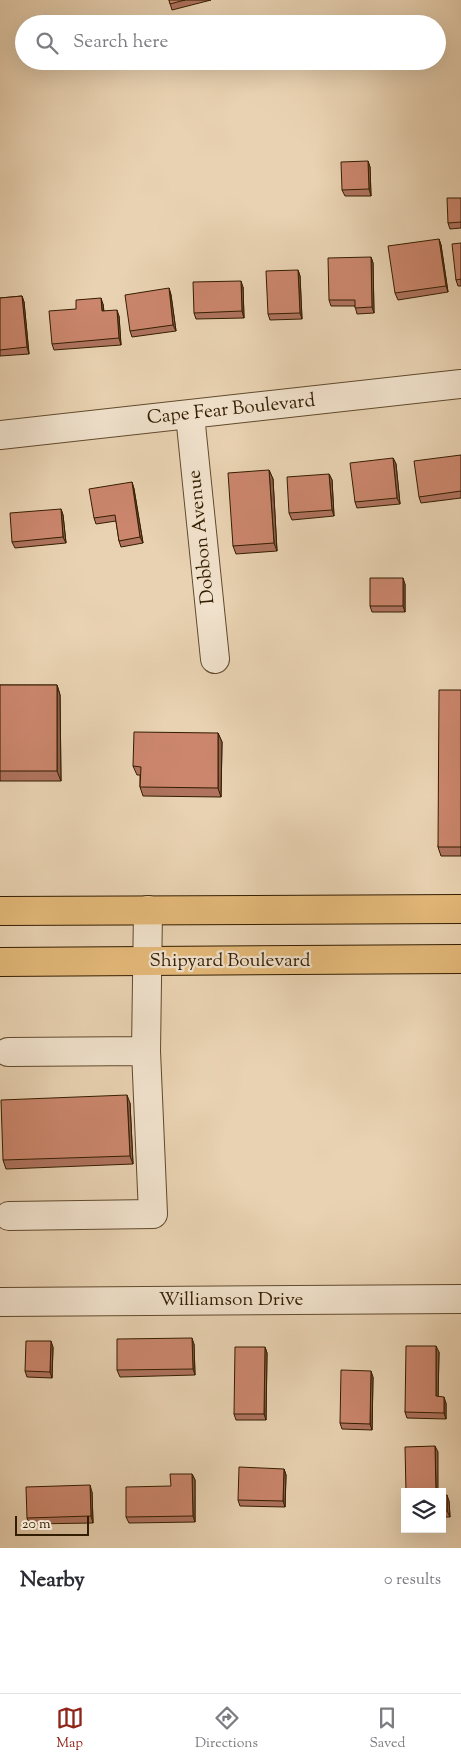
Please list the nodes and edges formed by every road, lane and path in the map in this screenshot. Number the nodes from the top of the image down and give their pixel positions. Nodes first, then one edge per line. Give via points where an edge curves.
1 (461, 384) edge
2 (190, 415) junction
3 (0, 435) edge
4 (215, 659) dead end
5 (461, 908) edge
6 (148, 910) junction
7 (0, 911) edge
8 (461, 959) edge
9 (147, 961) junction
10 (0, 962) edge
11 (146, 1051) junction
12 (8, 1052) dead end
13 (9, 1216) dead end
14 (461, 1298) edge
15 (0, 1302) edge

1 - 2 street, Cape Fear Boulevard
2 - 3 street, Cape Fear Boulevard
2 - 4 street, Dobbon Avenue
5 - 6 main road
6 - 7 main road
6 - 9 street
8 - 9 main road, Shipyard Boulevard
9 - 10 main road, Shipyard Boulevard
9 - 11 street
11 - 12 street
11 - 13 street via 153,1214
14 - 15 street, Williamson Drive

